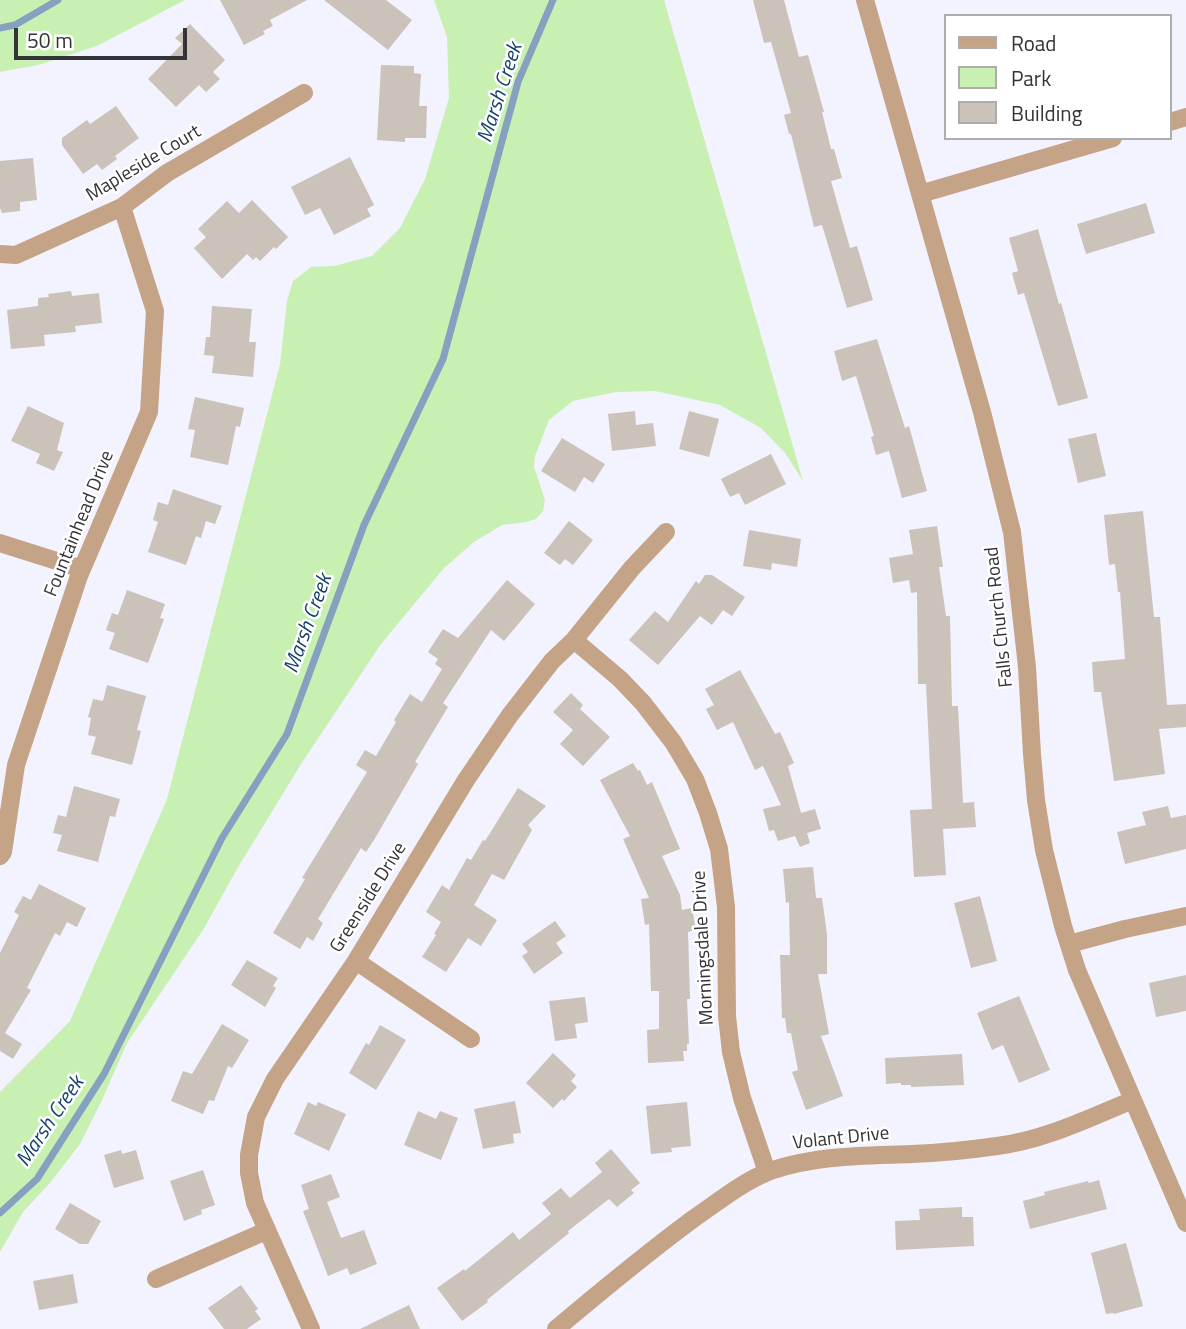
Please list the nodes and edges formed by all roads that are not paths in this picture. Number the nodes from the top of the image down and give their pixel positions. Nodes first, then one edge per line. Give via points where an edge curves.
1 (864, 0) edge
2 (304, 93) dead end
3 (1106, 140) edge
4 (920, 194) junction
5 (122, 207) junction
6 (0, 254) edge
7 (666, 532) dead end
8 (0, 542) edge
9 (82, 569) junction
10 (574, 640) junction
11 (2, 845) edge
12 (1186, 916) edge
13 (1069, 944) junction
14 (356, 961) junction
15 (471, 1039) dead end
16 (1133, 1100) junction
17 (767, 1172) junction
18 (1186, 1223) edge
19 (266, 1231) junction
20 (156, 1279) dead end
21 (311, 1329) edge
22 (556, 1329) edge

1 - 4 street, Falls Church Road
2 - 5 street, Mapleside Court via 167,173
3 - 4 street
4 - 13 street, Falls Church Road via 1012,532 1036,800
5 - 6 street, Mapleside Court via 16,255
5 - 9 street, Fountainhead Drive via 155,311 149,412
7 - 10 street, Greenside Drive
8 - 9 street
9 - 11 street, Fountainhead Drive via 16,765
10 - 14 street, Greenside Drive via 510,715
10 - 17 street, Morningsdale Drive via 643,703 695,779 708,813 719,849 726,907 730,1052
12 - 13 street
13 - 16 street, Falls Church Road
14 - 15 street
14 - 19 street, Greenside Drive via 275,1079 256,1117 249,1172
16 - 17 street, Volant Drive via 1069,1126 1000,1146 855,1155
16 - 18 street, Falls Church Road
17 - 22 street, Volant Drive via 736,1188 645,1255
19 - 20 street
19 - 21 street, Greenside Drive

